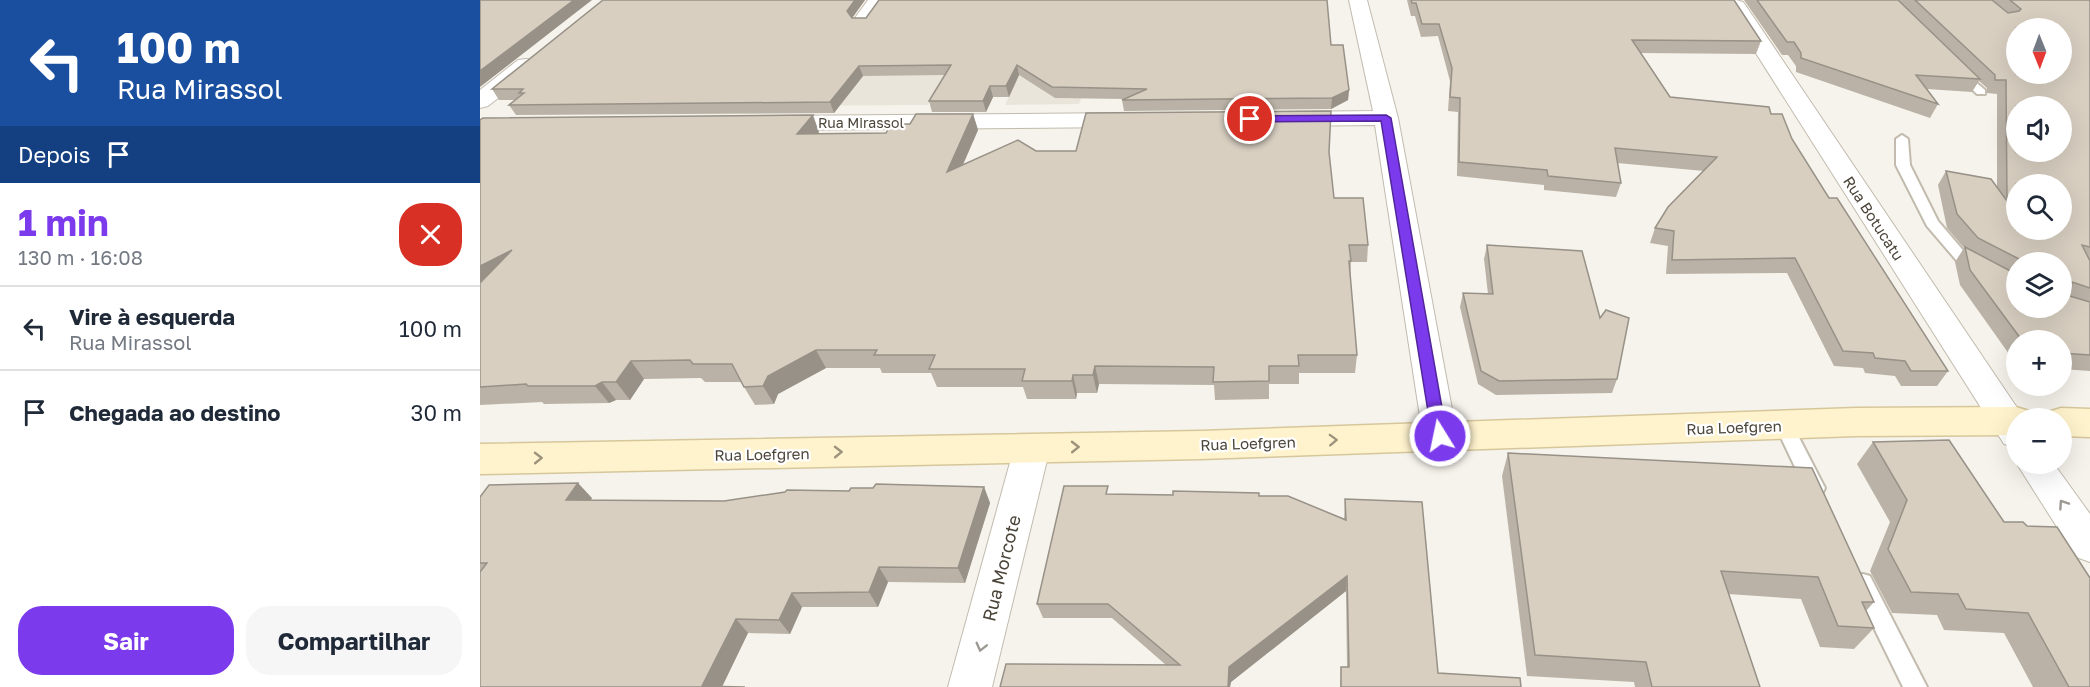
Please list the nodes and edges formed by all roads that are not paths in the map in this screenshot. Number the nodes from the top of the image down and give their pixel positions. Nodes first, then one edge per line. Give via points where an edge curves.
1 (878, 0) edge
2 (1358, 0) edge
3 (1733, 1) edge
4 (862, 22) edge
5 (545, 50) edge
6 (1955, 67) edge
7 (1981, 92) dead end
8 (480, 101) edge
9 (1386, 118) junction
10 (1262, 119) edge
11 (1147, 120) edge
12 (748, 123) edge
13 (1902, 139) dead end
14 (2006, 282) edge
15 (2006, 414) edge
16 (2072, 422) edge
17 (2090, 423) edge
18 (1784, 425) junction
19 (2006, 425) edge
20 (1440, 436) junction
21 (1032, 448) junction
22 (480, 459) edge
23 (2042, 474) edge
24 (1824, 507) edge
25 (2090, 545) edge
26 (1856, 570) edge
27 (970, 687) edge
28 (1916, 687) edge

1 - 4 street
2 - 9 street
3 - 15 street, Rua Botucatu
5 - 8 street
6 - 7 lane
9 - 10 street
9 - 20 street
11 - 12 street, Rua Mirassol
13 - 14 lane via 1903,165 1932,223 1962,258
16 - 17 street
18 - 19 street, Rua Loefgren
18 - 20 street, Rua Loefgren
18 - 24 lane
21 -> 20 street, Rua Loefgren
22 -> 21 street, Rua Loefgren
21 -> 27 street, Rua Morcote
25 -> 23 street
26 - 28 lane

